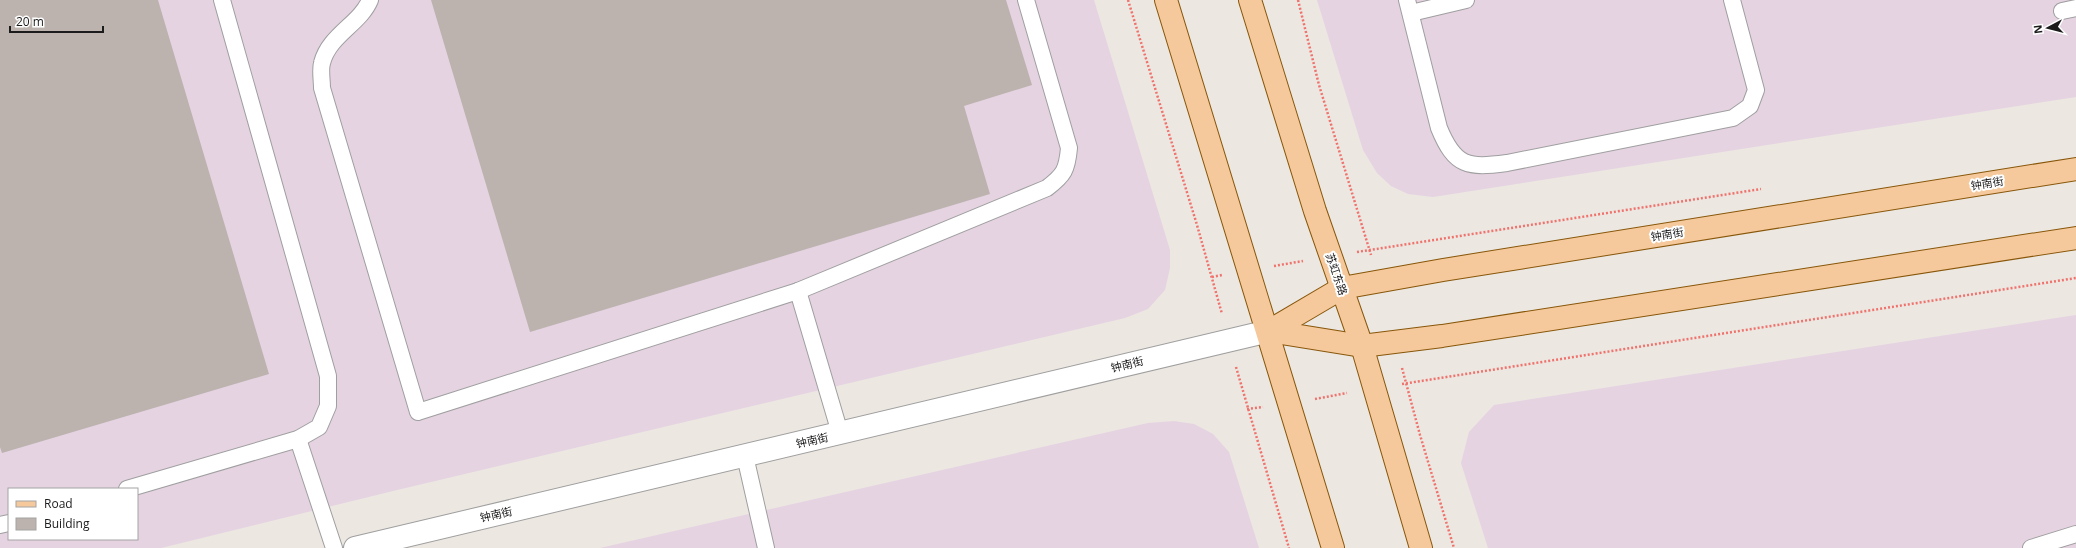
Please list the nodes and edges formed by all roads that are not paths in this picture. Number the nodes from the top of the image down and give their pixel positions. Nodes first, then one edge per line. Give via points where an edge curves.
1 (222, 0) edge
2 (370, 0) edge
3 (1026, 0) edge
4 (1166, 0) edge
5 (1250, 0) edge
6 (1466, 0) edge
7 (1732, 0) edge
8 (1409, 6) edge
9 (2076, 169) edge
10 (2076, 238) edge
11 (1342, 288) junction
12 (798, 291) junction
13 (1269, 331) junction
14 (1362, 346) junction
15 (840, 433) junction
16 (298, 439) junction
17 (745, 456) junction
18 (130, 488) edge
19 (2076, 534) edge
20 (334, 548) edge
21 (355, 548) edge
22 (766, 548) edge
23 (1333, 548) edge
24 (1421, 548) edge
25 (2031, 548) edge

1 - 16 lane via 328,376 328,406 320,427
2 - 12 lane via 367,8 334,40 322,63 322,88 418,412
3 - 12 lane via 1069,148 1067,166 1060,178 1046,188
4 - 13 main road
5 - 11 main road, 苏虹东路 via 1315,211
6 - 8 lane
7 - 8 lane via 1756,90 1750,106 1734,118 1507,164 1478,167 1462,162 1447,148 1439,128
9 - 11 main road, 钟南街
10 - 14 main road, 钟南街 via 1442,336
11 - 13 main road, 钟南街
11 - 14 main road, 苏虹东路
12 - 15 lane
13 - 14 main road, 钟南街
13 - 15 street, 钟南街
13 - 23 main road
14 - 24 main road, 苏虹东路
15 - 17 street, 钟南街
16 - 18 lane
16 - 20 lane
17 - 21 street, 钟南街
17 - 22 lane
19 - 25 lane

